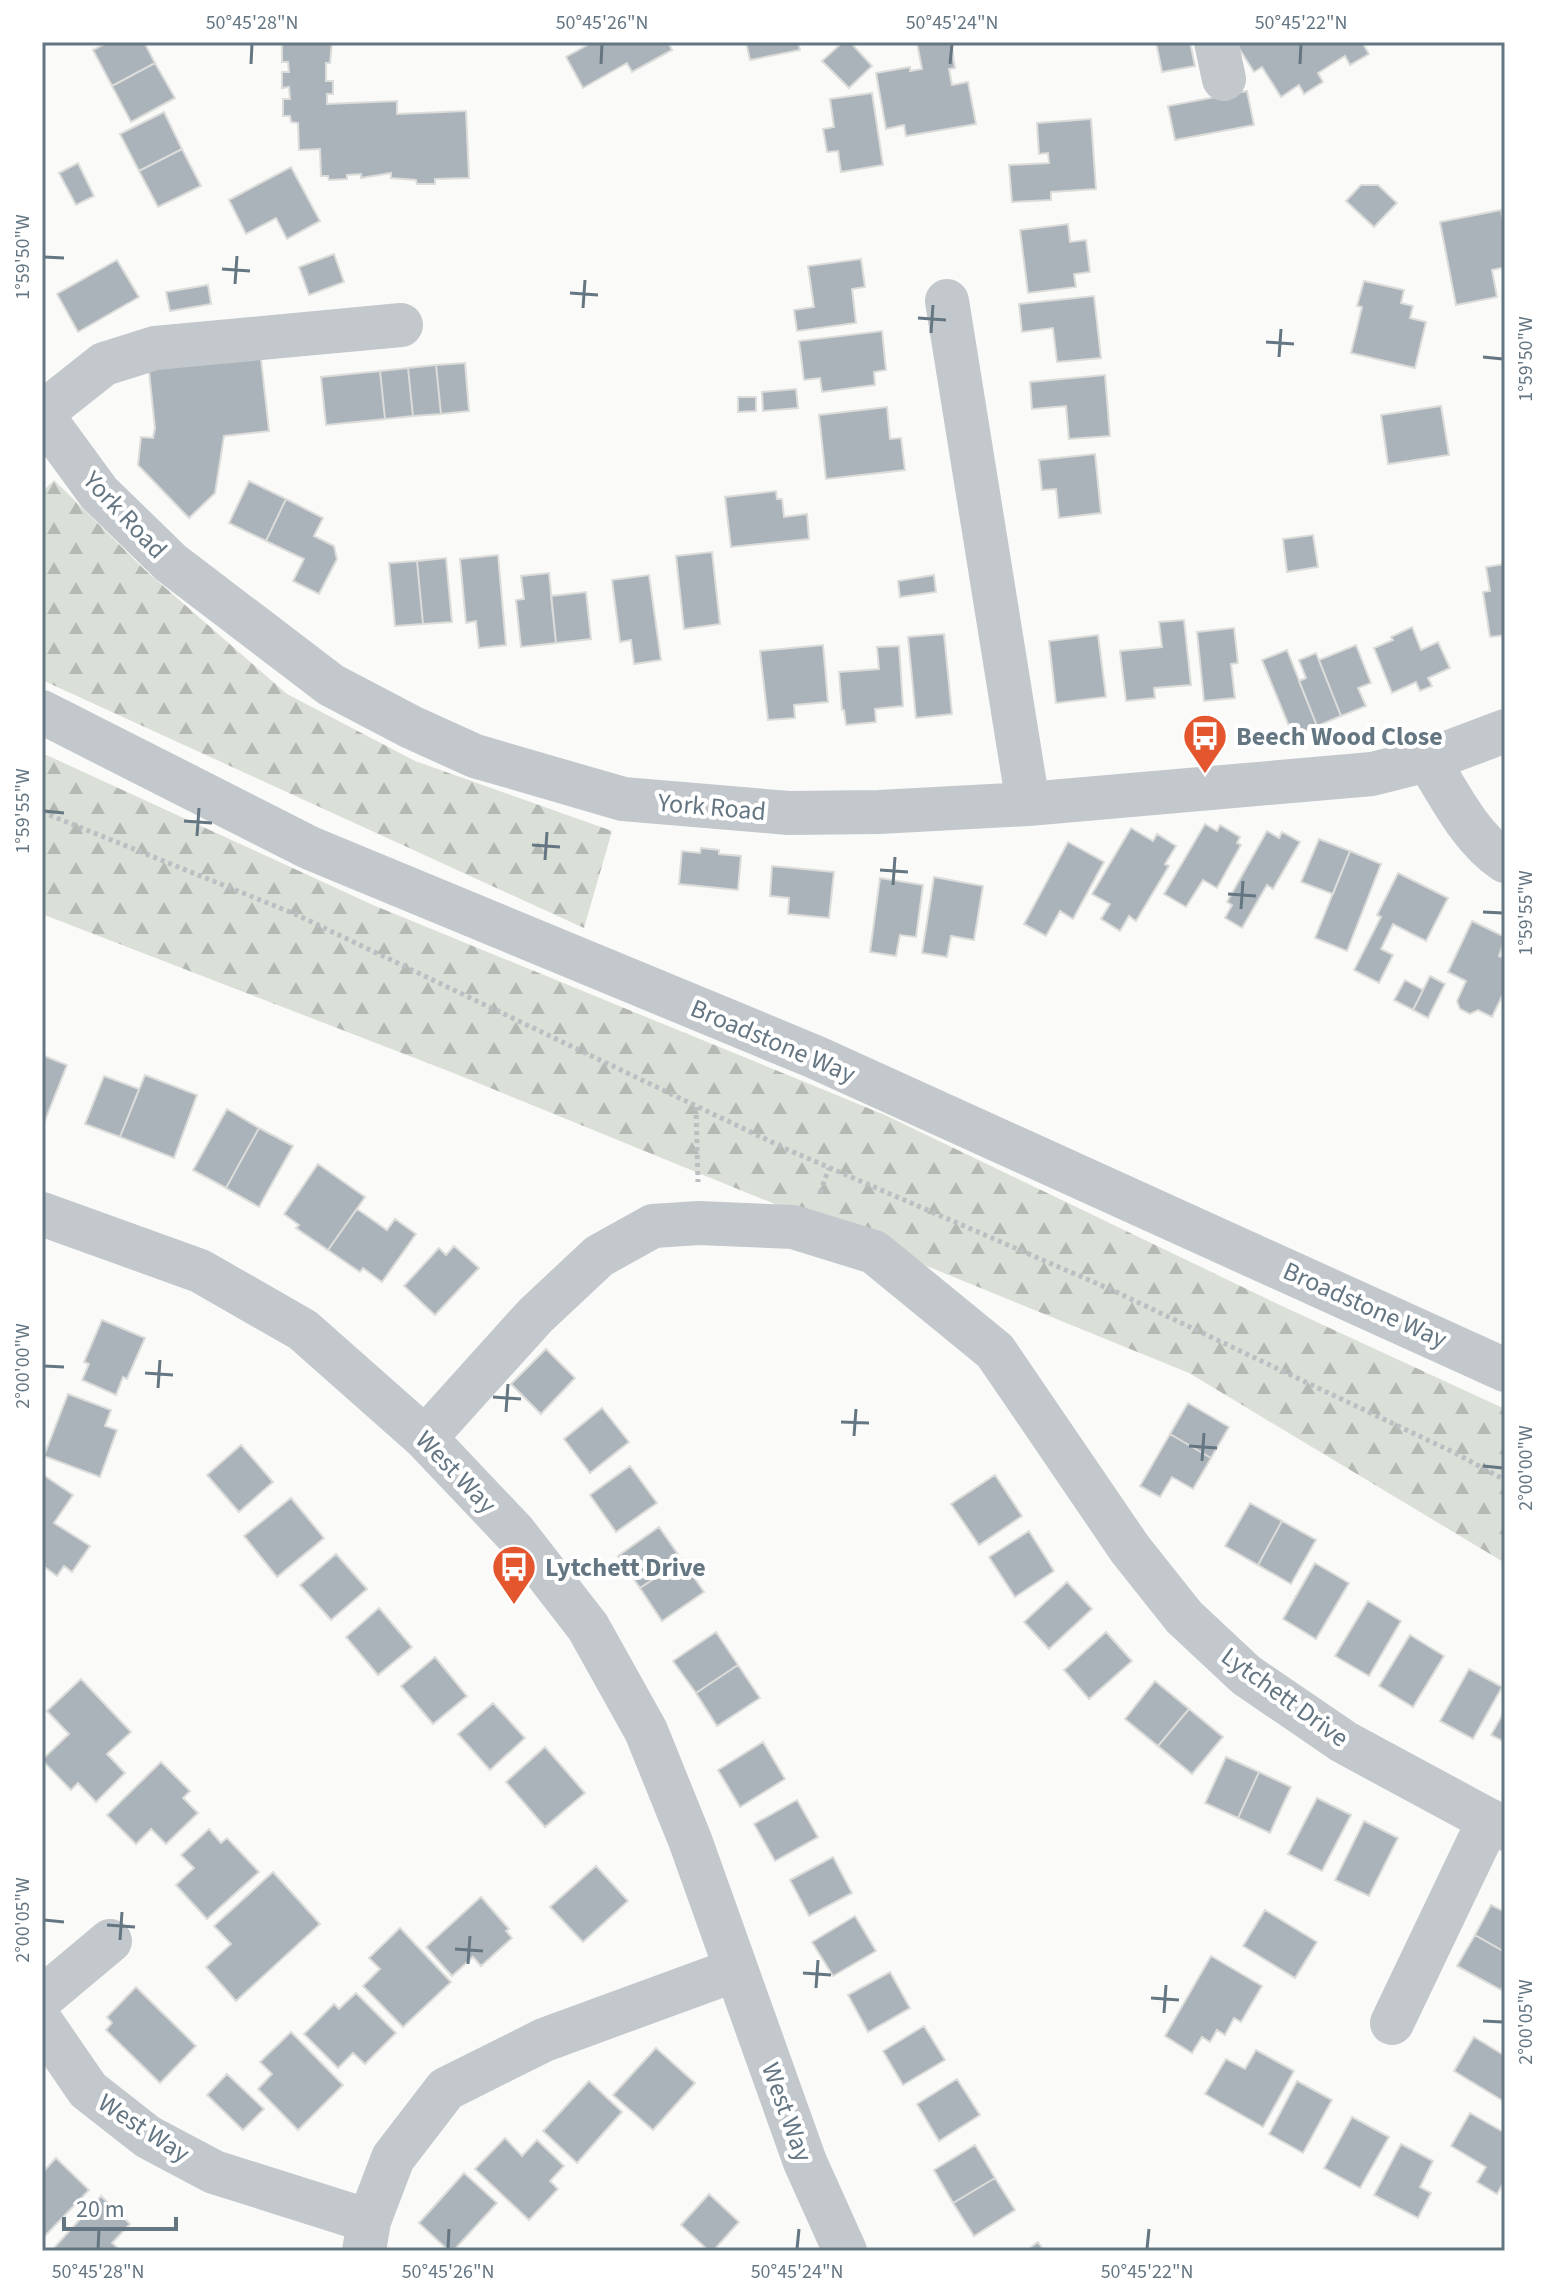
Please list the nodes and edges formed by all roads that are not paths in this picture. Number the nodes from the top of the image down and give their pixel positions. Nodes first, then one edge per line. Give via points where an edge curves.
1 (947, 301) dead end
2 (401, 325) dead end
3 (42, 414) edge
4 (42, 712) edge
5 (1505, 731) edge
6 (1428, 760) junction
7 (1028, 804) junction
8 (1505, 861) edge
9 (46, 1227) edge
10 (1505, 1370) edge
11 (425, 1438) junction
12 (1497, 1824) edge
13 (110, 1941) dead end
14 (735, 1970) junction
15 (42, 1998) edge
16 (42, 2023) edge
17 (1392, 2023) dead end
18 (366, 2236) edge
19 (845, 2251) edge

1 - 7 street
2 - 3 street, York Road via 155,348 104,364
3 - 7 street, York Road via 99,493 171,563 331,685 475,756 623,799 697,807 789,813
4 - 10 street, Broadstone Way via 310,848 815,1057
5 - 6 street, York Road
6 - 7 street, York Road via 1312,781
6 - 8 street via 1459,810
9 - 11 street, West Way via 200,1271 303,1330
11 - 12 street, Lytchett Drive via 535,1316 599,1256 653,1226 793,1227 874,1252 995,1351 1130,1549 1184,1617 1246,1675 1344,1742
11 - 14 street, West Way via 515,1533 588,1627 646,1731
12 - 17 street, Lytchett Drive
13 - 15 street
14 - 18 street, West Way via 544,2040 446,2089 393,2158
14 - 19 street, West Way via 805,2162
16 - 18 street, West Way via 88,2090 148,2137 214,2172

